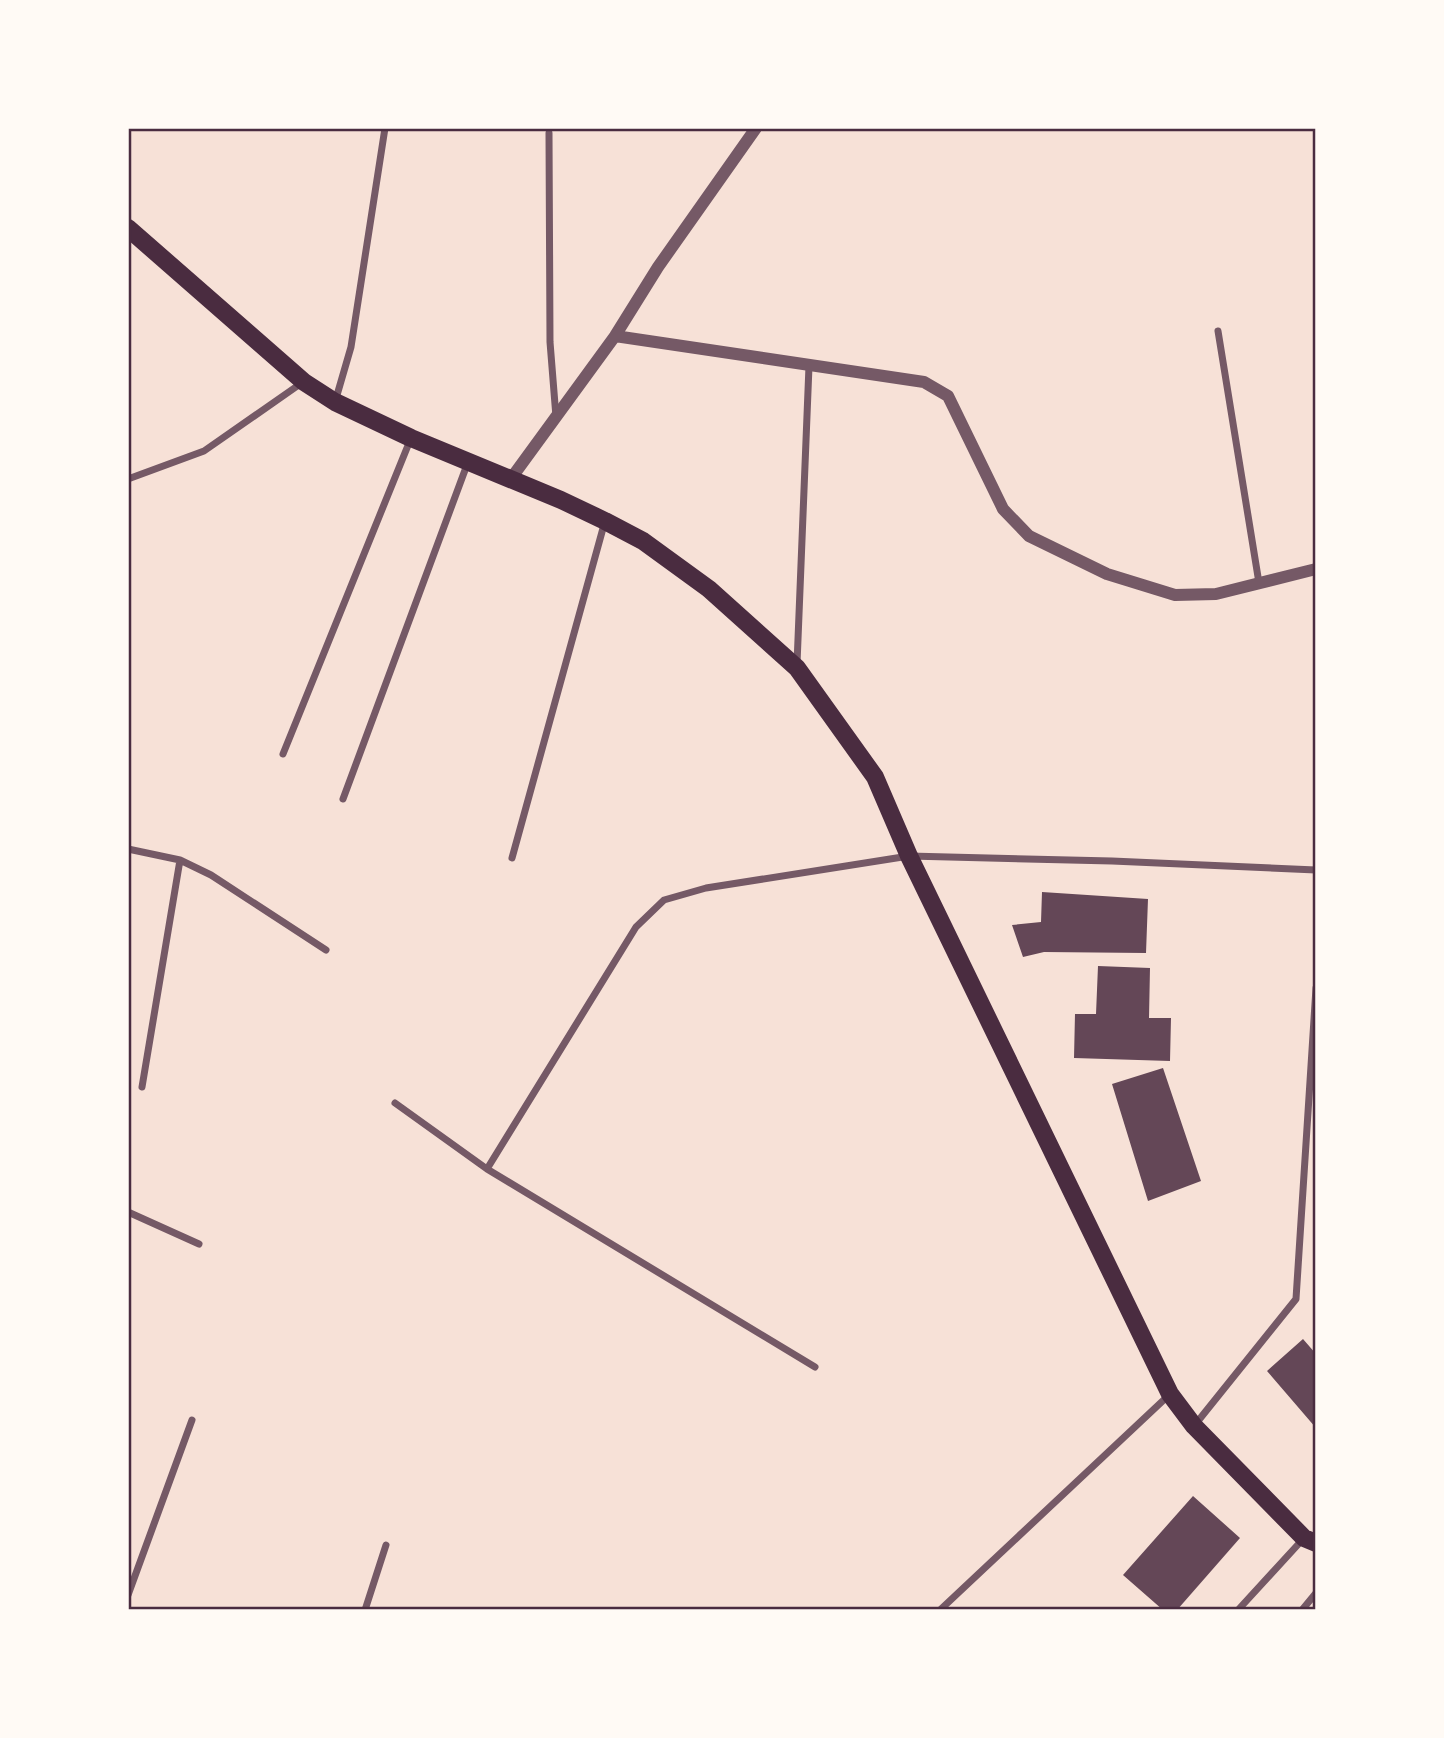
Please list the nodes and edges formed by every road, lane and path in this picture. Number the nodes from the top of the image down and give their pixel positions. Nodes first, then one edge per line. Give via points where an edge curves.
1 (385, 128) edge
2 (756, 128) edge
3 (549, 133) dead end
4 (128, 228) edge
5 (1218, 331) dead end
6 (615, 335) junction
7 (809, 366) junction
8 (304, 382) junction
9 (335, 402) junction
10 (556, 417) junction
11 (411, 438) junction
12 (468, 462) junction
13 (128, 479) edge
14 (510, 480) junction
15 (605, 521) junction
16 (1316, 569) edge
17 (1259, 583) junction
18 (797, 668) junction
19 (282, 754) dead end
20 (344, 799) dead end
21 (128, 849) edge
22 (909, 856) junction
23 (512, 858) dead end
24 (180, 860) junction
25 (1316, 870) edge
26 (326, 950) dead end
27 (1316, 988) edge
28 (142, 1087) dead end
29 (395, 1103) dead end
30 (487, 1169) junction
31 (128, 1212) edge
32 (199, 1244) dead end
33 (815, 1367) dead end
34 (1170, 1394) junction
35 (192, 1420) dead end
36 (1194, 1426) junction
37 (1310, 1540) edge
38 (386, 1545) dead end
39 (1316, 1593) edge
40 (128, 1595) edge
41 (365, 1610) edge
42 (940, 1610) edge
43 (1238, 1610) edge
44 (1302, 1610) edge

1 - 9 street via 351,347
2 - 6 street
3 - 10 street via 550,341
4 - 8 main road
5 - 17 street
6 - 7 street
6 - 10 street
7 - 17 street via 924,382 948,396 1003,509 1030,536 1107,575 1175,595 1216,594
7 - 18 street
8 - 9 main road
8 - 13 street via 204,451
9 - 11 main road
10 - 14 street
11 - 12 main road
11 - 19 street
12 - 14 main road
12 - 20 street
14 - 15 main road
15 - 18 main road via 643,541 709,589
15 - 23 street
16 - 17 street
18 - 22 main road via 875,777
21 - 24 street
22 - 25 street
22 - 30 street via 706,888 664,900 636,927
22 - 34 main road
24 - 26 street via 211,874
24 - 28 street
27 - 36 street via 1296,1299
29 - 30 street
30 - 33 street
31 - 32 street
34 - 36 main road
34 - 42 street
35 - 40 street
36 - 37 main road
37 - 43 street
38 - 41 street
39 - 44 street

